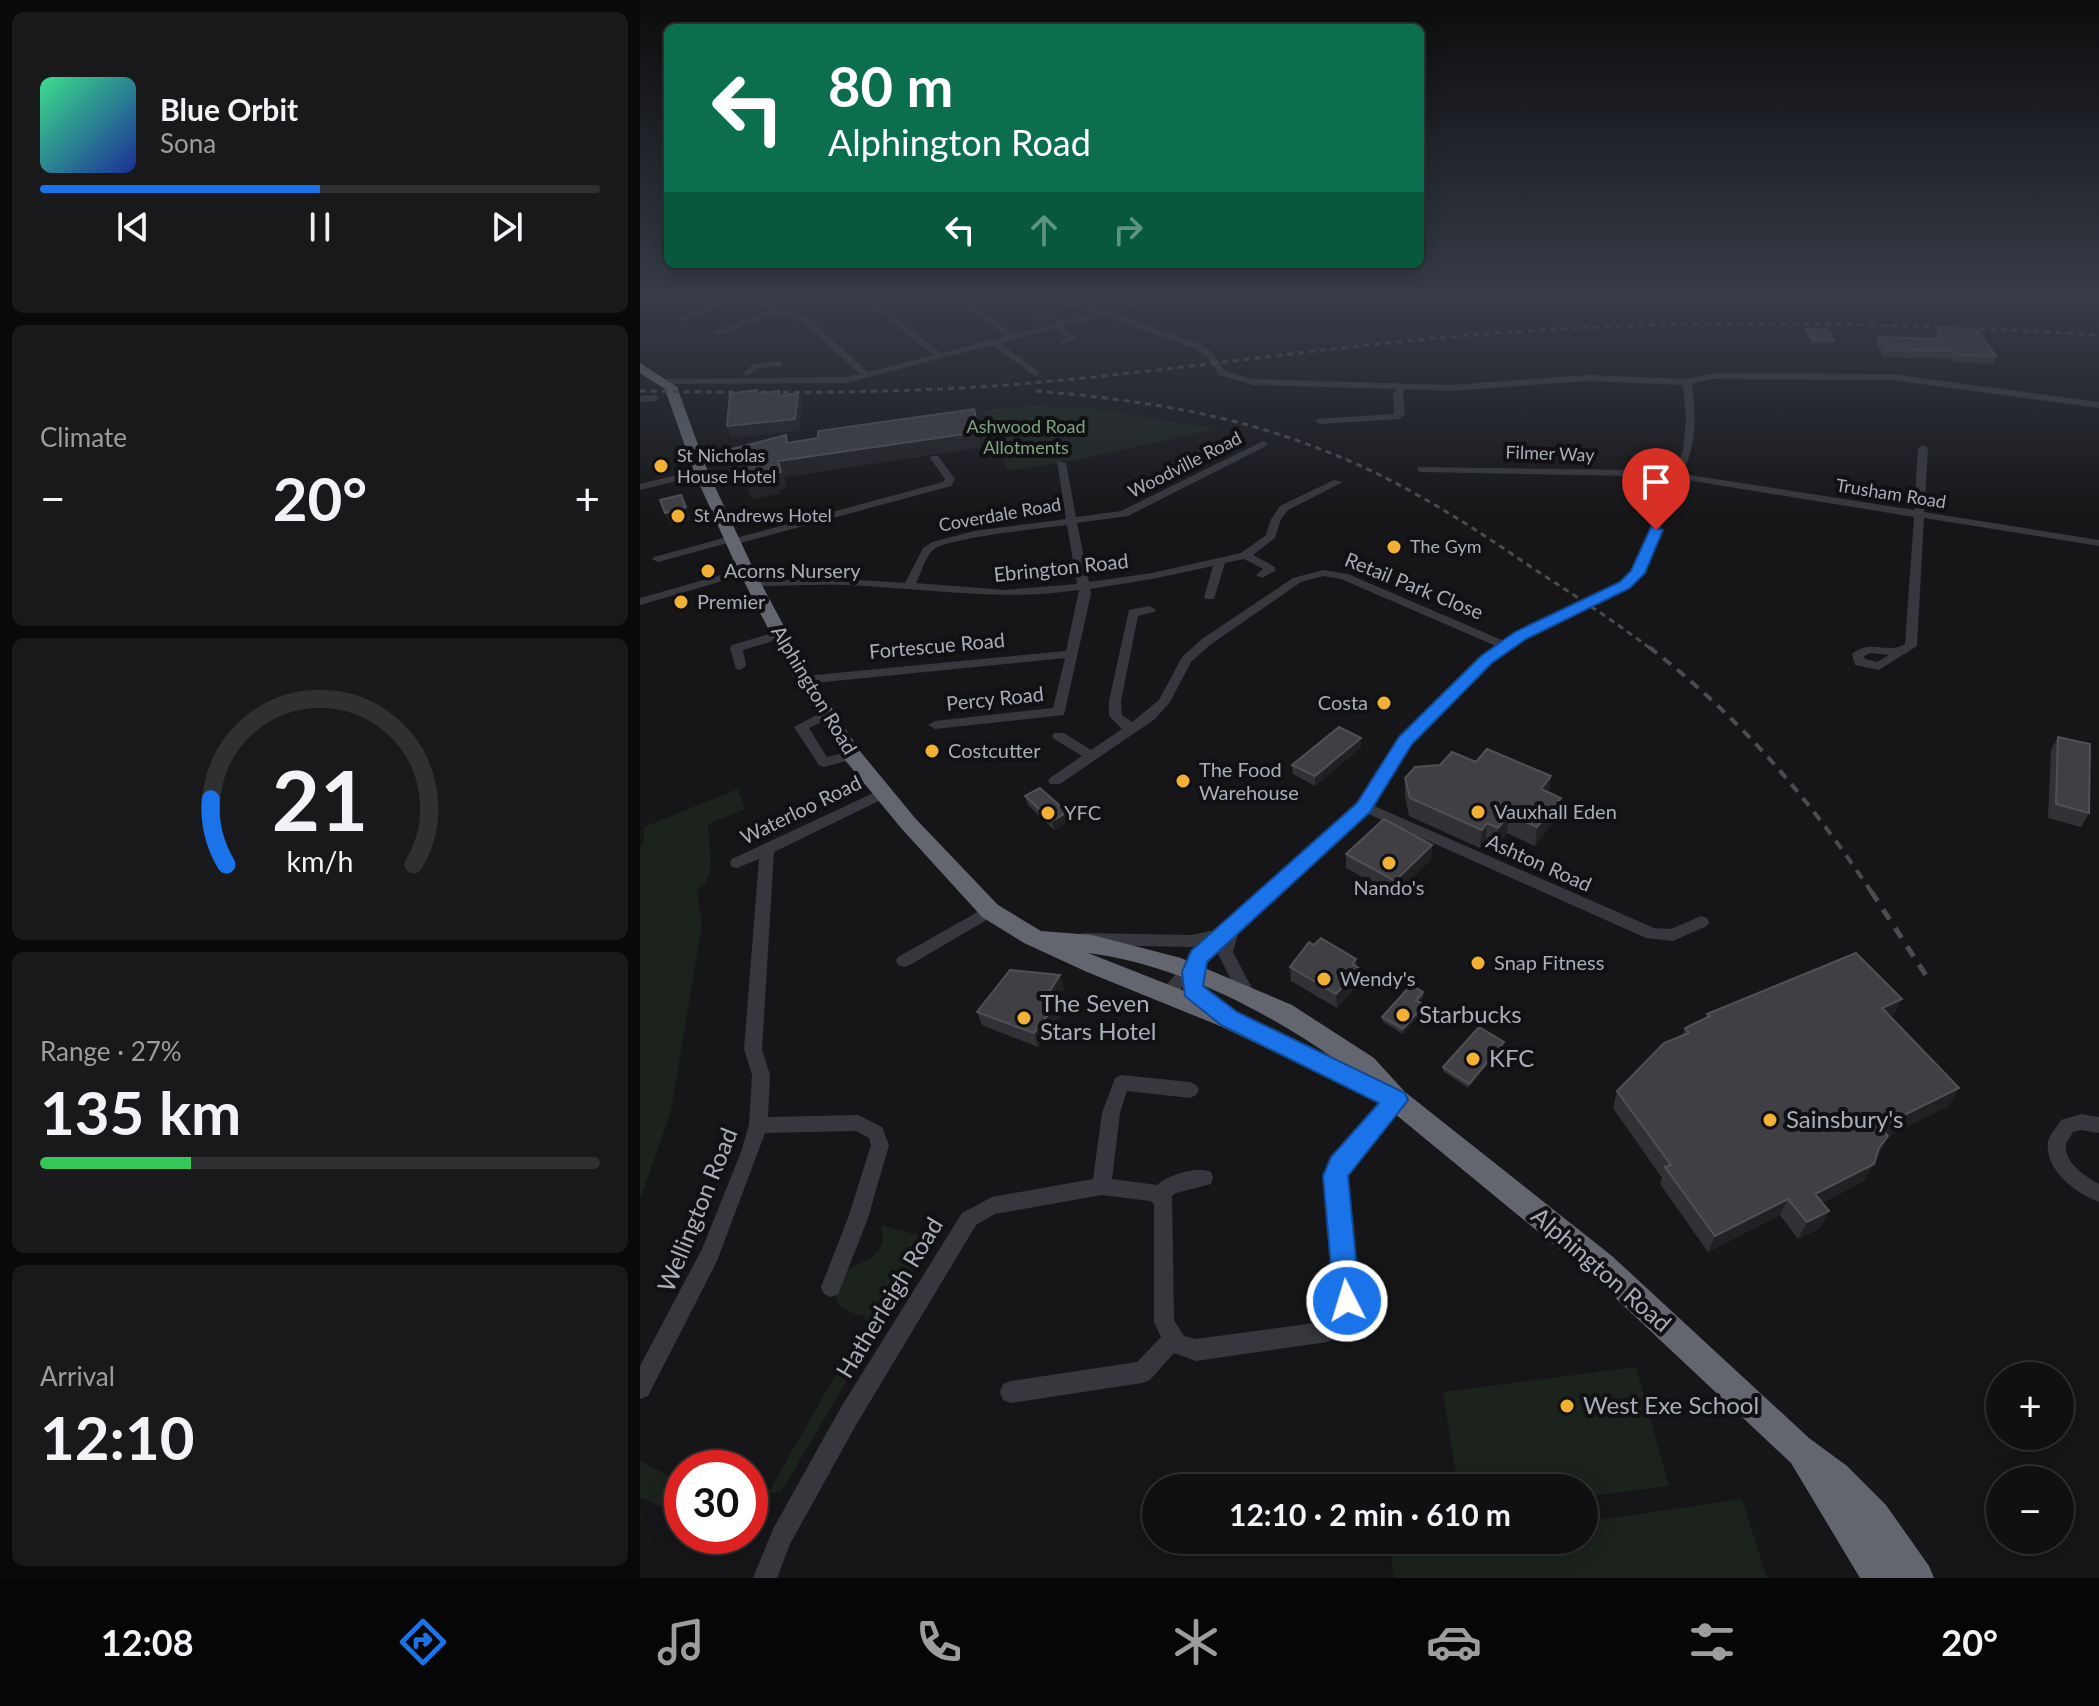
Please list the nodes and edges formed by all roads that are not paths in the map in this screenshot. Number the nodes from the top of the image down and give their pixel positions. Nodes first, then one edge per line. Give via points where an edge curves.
1 (647, 371) edge
2 (751, 371) edge
3 (861, 371) edge
4 (882, 371) edge
5 (1032, 371) edge
6 (1220, 371) edge
7 (1035, 373) dead end
8 (866, 375) junction
9 (742, 377) junction
10 (668, 382) junction
11 (1687, 382) junction
12 (1402, 386) junction
13 (655, 398) dead end
14 (640, 399) edge
15 (2099, 405) edge
16 (1320, 421) dead end
17 (1263, 444) dead end
18 (1923, 448) dead end
19 (935, 458) dead end
20 (1061, 463) dead end
21 (1422, 469) dead end
22 (701, 472) junction
23 (1677, 480) junction
24 (1338, 482) dead end
25 (640, 487) edge
26 (1921, 515) junction
27 (1074, 521) junction
28 (732, 541) junction
29 (2099, 543) edge
30 (1245, 555) junction
31 (658, 559) dead end
32 (1219, 563) junction
33 (1262, 575) dead end
34 (750, 577) junction
35 (909, 587) junction
36 (1085, 587) junction
37 (1210, 597) dead end
38 (640, 602) edge
39 (1150, 610) dead end
40 (779, 635) junction
41 (1503, 645) junction
42 (1900, 652) dead end
43 (1072, 654) junction
44 (740, 666) dead end
45 (805, 680) junction
46 (826, 714) junction
47 (935, 725) dead end
48 (1131, 729) junction
49 (1059, 736) dead end
50 (852, 755) junction
51 (1092, 756) junction
52 (1055, 781) dead end
53 (882, 794) junction
54 (1364, 807) junction
55 (767, 849) junction
56 (737, 863) dead end
57 (990, 911) junction
58 (1242, 917) junction
59 (1701, 922) dead end
60 (1040, 940) junction
61 (1071, 940) junction
62 (904, 961) dead end
63 (1193, 966) junction
64 (1166, 994) junction
65 (1247, 994) junction
66 (1229, 1019) junction
67 (1190, 1090) dead end
68 (1396, 1100) junction
69 (758, 1125) junction
70 (2099, 1125) edge
71 (1204, 1178) dead end
72 (1102, 1186) junction
73 (1160, 1195) junction
74 (2097, 1196) edge
75 (831, 1287) dead end
76 (1172, 1340) junction
77 (640, 1388) edge
78 (1011, 1392) dead end
79 (1901, 1571) edge
80 (765, 1578) edge
81 (1935, 1578) edge

1 - 10 highway
2 - 9 street
3 - 8 street
4 - 8 street
5 - 7 street
6 - 12 street via 1238,379 1283,384
8 - 9 street via 834,381
9 - 10 street
10 - 22 highway, Alphington Road
11 - 12 street via 1588,378 1477,388
11 - 15 street via 1713,376 1891,377
11 - 23 street via 1688,450
12 - 16 street via 1396,417
13 - 14 street
17 - 27 street, Woodville Road via 1124,514
18 - 26 street
19 - 28 street via 950,479 947,484
20 - 27 street
21 - 23 street, Filmer Way via 1633,473
22 - 25 street
22 - 28 highway, Alphington Road
23 - 26 street, Trusham Road
23 - 41 street via 1631,580
24 - 30 street, Ebrington Road via 1284,508 1271,536
26 - 29 street, Trusham Road
26 - 42 street via 1911,646
27 - 35 street, Coverdale Road via 936,544 928,548
27 - 36 street
28 - 31 street
28 - 34 highway, Alphington Road
30 - 32 street, Ebrington Road
30 - 33 street via 1271,569
32 - 36 street, Ebrington Road
32 - 37 street
34 - 35 street, Ebrington Road
34 - 38 street, Ebrington Road
34 - 40 highway, Alphington Road
35 - 36 street, Ebrington Road via 991,594
36 - 43 street
39 - 48 street via 1133,613 1115,701 1116,716
40 - 44 street via 736,648
40 - 45 highway, Alphington Road
41 - 48 street, Retail Park Close via 1344,576 1309,575 1195,649 1176,673 1164,702
41 - 54 street via 1405,741
43 - 45 street, Fortescue Road
43 - 47 street, Percy Road via 1059,712
45 - 46 highway, Alphington Road
46 - 50 highway, Alphington Road
46 - 50 street via 801,727 824,762
48 - 51 street, Retail Park Close
49 - 51 street
50 - 53 highway, Alphington Road
51 - 52 street, Retail Park Close
53 - 55 street, Waterloo Road
53 - 57 highway, Alphington Road
54 - 58 street
54 - 59 street, Ashton Road via 1652,934 1673,935
55 - 56 street, Waterloo Road
55 - 69 street, Wellington Road via 753,1049 761,1075
57 - 60 highway, Alphington Road
57 - 62 street
58 - 61 street via 1204,940
58 - 63 street
58 - 65 street via 1227,938 1225,952
60 - 61 highway, Alphington Road
60 - 64 highway, Alphington Road
61 - 63 highway, Alphington Road
63 - 64 street
63 - 65 highway, Alphington Road
63 - 66 street via 1193,989
64 - 66 highway, Alphington Road
65 - 68 highway, Alphington Road via 1365,1066
66 - 68 highway, Alphington Road
67 - 72 street via 1121,1083 1111,1113
68 - 76 street via 1339,1165 1336,1176 1347,1301 1338,1323 1327,1332 1196,1350
68 - 79 highway, Alphington Road via 1602,1266 1798,1449
69 - 75 street via 858,1123 876,1133 880,1145
69 - 77 street, Wellington Road via 710,1254
70 - 74 street via 2067,1126 2057,1142 2066,1169
71 - 73 street via 1171,1185
72 - 73 street, Hatherleigh Road
72 - 80 street, Hatherleigh Road via 992,1206 969,1219 848,1417 781,1537
73 - 76 street via 1164,1322
76 - 78 street via 1142,1372
79 - 81 street

